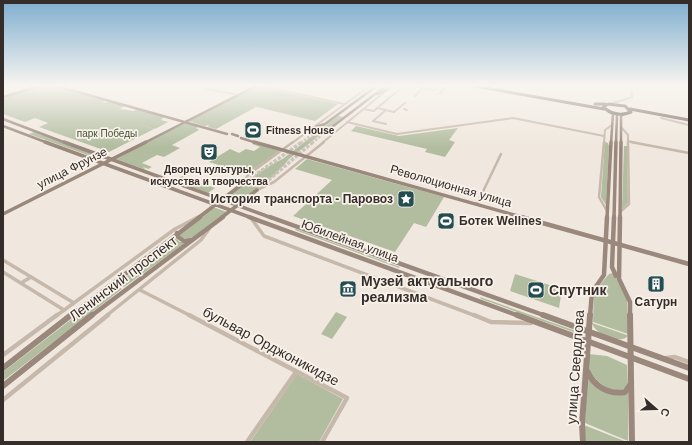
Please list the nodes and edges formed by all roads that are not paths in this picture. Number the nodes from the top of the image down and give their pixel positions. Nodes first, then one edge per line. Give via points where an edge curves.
1 (128, 106) edge
2 (342, 106) edge
3 (350, 106) edge
4 (360, 106) edge
5 (368, 106) edge
6 (379, 106) edge
7 (404, 106) edge
8 (597, 106) edge
9 (597, 106) edge
10 (598, 106) edge
11 (616, 106) edge
12 (623, 106) edge
13 (212, 107) edge
14 (605, 107) junction
15 (377, 108) junction
16 (364, 109) junction
17 (629, 110) junction
18 (385, 111) junction
19 (612, 112) junction
20 (339, 114) junction
21 (624, 114) junction
22 (617, 115) junction
23 (347, 116) junction
24 (3, 119) edge
25 (183, 121) junction
26 (347, 122) junction
27 (689, 122) edge
28 (386, 124) dead end
29 (612, 125) junction
30 (3, 126) edge
31 (23, 126) junction
32 (334, 126) junction
33 (7, 127) junction
34 (621, 127) junction
35 (312, 128) junction
36 (334, 132) junction
37 (46, 134) junction
38 (28, 136) junction
39 (604, 136) junction
40 (628, 141) junction
41 (284, 149) junction
42 (689, 153) edge
43 (501, 154) dead end
44 (305, 155) junction
45 (106, 160) junction
46 (241, 185) joint
47 (257, 190) joint
48 (221, 200) junction
49 (216, 203) junction
50 (477, 204) junction
51 (238, 205) junction
52 (232, 209) junction
53 (608, 211) junction
54 (3, 212) edge
55 (620, 212) junction
56 (201, 215) junction
57 (249, 215) junction
58 (212, 225) junction
59 (177, 233) junction
60 (193, 240) junction
61 (606, 240) junction
62 (613, 242) junction
63 (619, 244) junction
64 (3, 260) edge
65 (689, 264) edge
66 (612, 267) junction
67 (3, 272) edge
68 (605, 274) junction
69 (31, 277) junction
70 (617, 277) junction
71 (21, 283) junction
72 (140, 290) junction
73 (479, 292) junction
74 (477, 300) junction
75 (74, 303) junction
76 (64, 310) junction
77 (539, 323) junction
78 (590, 332) junction
79 (589, 341) junction
80 (631, 347) junction
81 (3, 355) edge
82 (631, 357) junction
83 (661, 358) junction
84 (689, 362) edge
85 (3, 368) edge
86 (689, 368) edge
87 (587, 369) junction
88 (296, 372) junction
89 (689, 379) edge
90 (632, 384) junction
91 (3, 386) edge
92 (3, 400) edge
93 (247, 442) edge
94 (322, 442) edge
95 (583, 442) edge
96 (632, 442) edge

1 - 25 main road, Революционная улица
2 - 35 street
3 - 20 main road
4 - 23 main road
5 - 16 street
6 - 15 street
7 - 18 street via 403,109 394,112
8 - 14 main road
9 - 14 main road
10 - 14 main road
11 - 17 main road
12 - 17 street
13 - 25 main road, улица Фрунзе
14 - 19 main road
14 - 29 main road via 613,114
15 - 16 street via 374,111
15 - 18 street
16 - 26 street
17 - 21 main road
17 - 27 main road
17 - 27 main road
18 - 28 street via 373,121
19 - 21 main road
19 - 22 main road
20 - 23 main road
20 - 35 main road via 325,124
21 - 22 main road
21 - 34 main road via 621,116
22 - 62 main road
23 - 32 main road
24 - 31 main road, Юбилейная улица
25 - 41 main road, Революционная улица
25 - 45 main road, улица Фрунзе
26 - 36 street
26 - 39 street via 397,134 513,118
29 - 39 street via 605,130
29 - 53 main road
30 - 33 main road, Юбилейная улица
31 - 33 main road via 18,130
31 - 37 main road, Юбилейная улица
32 - 36 street
32 - 36 main road via 328,130
33 - 38 main road, Юбилейная улица
34 - 40 street via 628,135
34 - 55 main road
35 - 41 street
36 - 44 street
37 - 38 main road via 34,132
37 - 45 main road, Юбилейная улица
38 - 45 main road, Юбилейная улица
39 - 53 street via 599,197
40 - 42 street
40 - 55 street via 629,204
41 - 44 main road, Революционная улица
41 - 46 street via 249,174
43 - 50 street
44 - 47 street via 274,182
44 - 50 main road, Революционная улица
45 - 48 main road, Юбилейная улица
45 - 49 main road, Юбилейная улица
45 - 54 main road, улица Фрунзе
46 - 48 main road, Ленинский проспект
47 - 51 main road, Ленинский проспект
48 - 49 main road, Ленинский проспект
48 - 51 main road, Юбилейная улица
49 - 52 main road, Юбилейная улица
49 - 56 main road, Ленинский проспект
50 - 61 main road, Революционная улица
51 - 52 main road, Ленинский проспект
51 - 73 main road, Юбилейная улица
52 - 57 main road, Юбилейная улица
52 - 58 main road, Ленинский проспект
53 - 61 main road
55 - 63 main road
56 - 59 main road, Ленинский проспект
56 - 75 street via 175,229
57 - 74 main road, Юбилейная улица
57 - 77 street via 264,236 491,322
58 - 60 main road, Ленинский проспект
58 - 72 street via 201,240
59 - 60 main road via 181,240
59 - 85 main road, Ленинский проспект
60 - 91 main road, Ленинский проспект
61 - 62 main road, Революционная улица
61 - 68 main road
62 - 63 main road, Революционная улица
62 - 66 main road
63 - 65 main road, Революционная улица
63 - 70 main road
64 - 69 street
66 - 68 main road, улица Свердлова
66 - 70 main road
67 - 71 street
68 - 70 main road
68 - 78 main road, улица Свердлова via 592,289
69 - 71 street
69 - 75 street
70 - 80 main road via 630,302
71 - 76 street
72 - 88 street, бульвар Орджоникидзе
72 - 92 street
73 - 74 main road
73 - 78 main road, Юбилейная улица
74 - 77 main road, Юбилейная улица
75 - 76 street
76 - 81 street
77 - 79 main road, Юбилейная улица
78 - 79 main road, улица Свердлова
78 - 80 main road, Юбилейная улица
79 - 82 main road, Юбилейная улица
79 - 87 main road, улица Свердлова
80 - 82 main road
80 - 83 main road, Юбилейная улица
82 - 89 main road, Юбилейная улица
82 - 90 main road
83 - 84 street via 675,357
83 - 86 main road, Юбилейная улица
87 - 90 main road via 592,380 614,393 625,392
87 - 95 main road, улица Свердлова
88 - 93 street
88 - 94 street, бульвар Орджоникидзе via 347,398
90 - 96 main road

